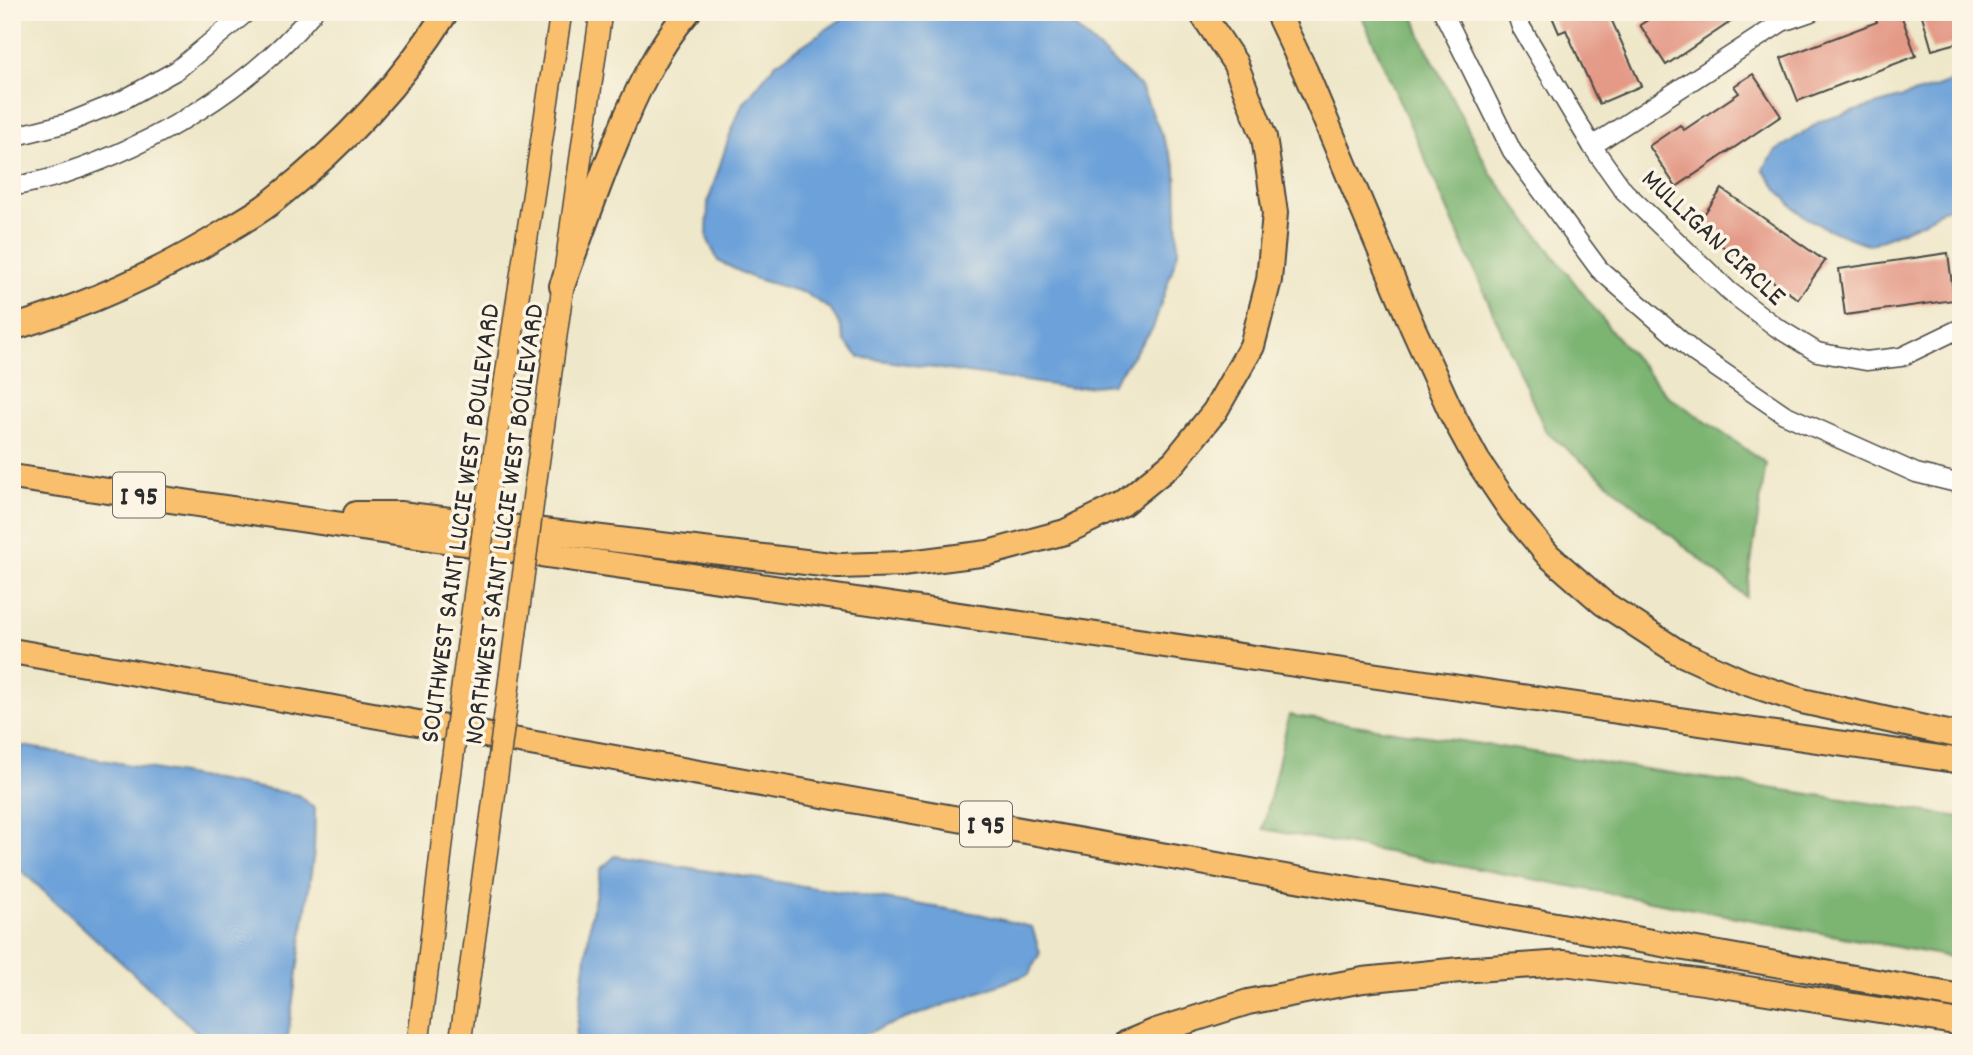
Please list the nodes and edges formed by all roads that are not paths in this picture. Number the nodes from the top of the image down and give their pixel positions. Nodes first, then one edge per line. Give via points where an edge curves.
1 (247, 12) edge
2 (313, 12) edge
3 (446, 12) edge
4 (561, 12) edge
5 (601, 12) edge
6 (688, 12) edge
7 (1200, 12) edge
8 (1277, 12) edge
9 (1443, 12) edge
10 (1516, 12) edge
11 (1811, 12) edge
12 (12, 137) edge
13 (1592, 146) junction
14 (12, 187) edge
15 (562, 286) junction
16 (12, 328) edge
17 (1961, 328) edge
18 (12, 477) edge
19 (1961, 484) edge
20 (266, 514) junction
21 (12, 651) edge
22 (1961, 736) edge
23 (1961, 761) edge
24 (1961, 997) edge
25 (1961, 1023) edge
26 (418, 1043) edge
27 (460, 1043) edge
28 (1127, 1043) edge

1 - 12 street via 177,70 121,101 67,123
2 - 14 street via 242,80 190,116 64,174
3 - 16 highway via 400,77 342,141 273,202 125,287
4 - 26 main road, SOUTHWEST SAINT LUCIE WEST BOULEVARD, bridge via 489,488
5 - 15 main road, NORTHWEST SAINT LUCIE WEST BOULEVARD
6 - 15 highway via 669,34 633,98
7 - 20 highway via 1235,63 1264,137 1275,213 1269,280 1252,346 1215,411 1174,462 1122,504 1065,532 988,553 839,566 400,514
8 - 22 highway via 1452,414 1512,512 1548,555 1603,603 1678,652 1744,682 1802,701
9 - 19 street via 1512,151 1599,270 1695,353 1784,414 1916,473
10 - 13 street, MULLIGAN CIRCLE
11 - 13 street via 1782,22
13 - 17 street, MULLIGAN CIRCLE via 1624,191 1730,292 1817,352 1866,361 1901,357
15 - 27 main road, NORTHWEST SAINT LUCIE WEST BOULEVARD, bridge
18 - 20 highway, I 95
20 - 23 highway, I 95
21 - 24 highway, I 95
25 - 28 highway via 1564,963 1363,980 1248,1002

